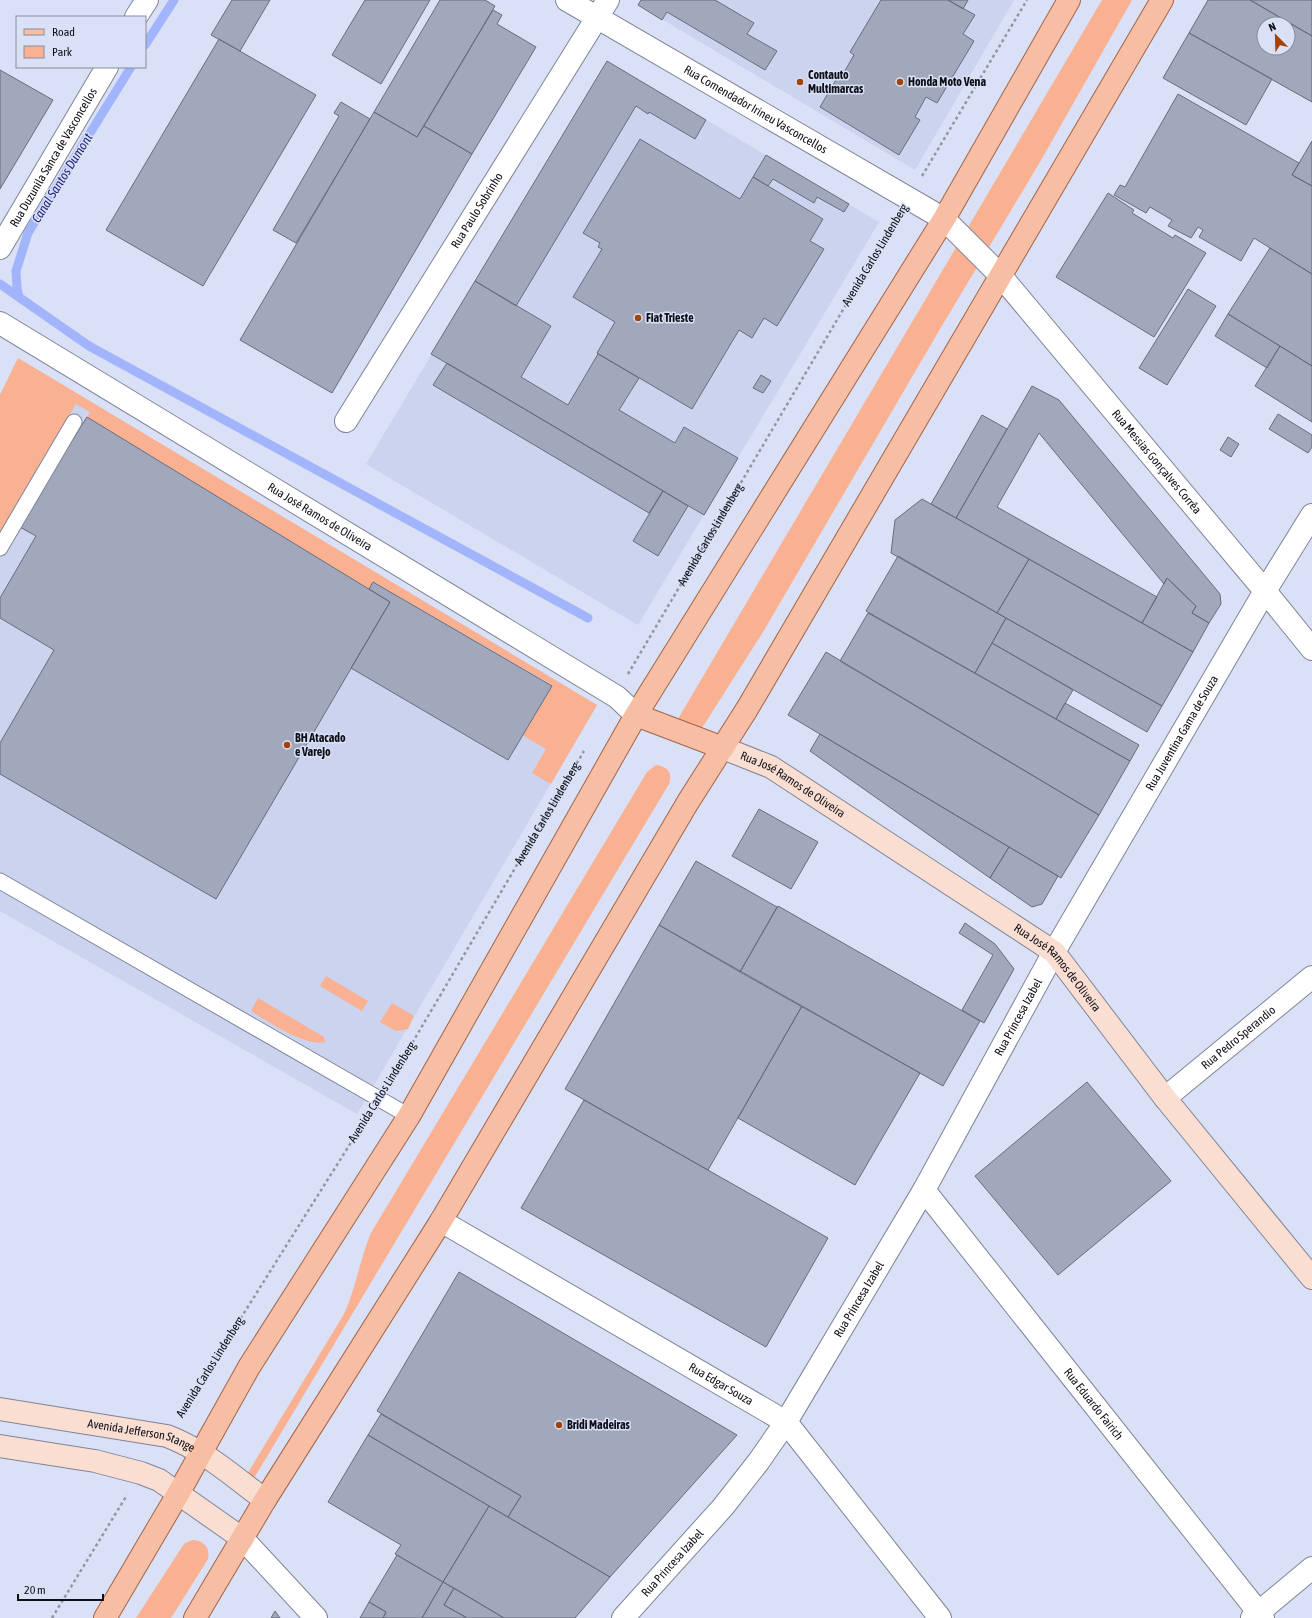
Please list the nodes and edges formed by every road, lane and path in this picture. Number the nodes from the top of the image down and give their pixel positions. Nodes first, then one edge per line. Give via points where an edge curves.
1 (146, 0) edge
2 (567, 0) edge
3 (1027, 0) edge
4 (1069, 0) edge
5 (1162, 0) edge
6 (603, 8) edge
7 (137, 16) edge
8 (106, 68) edge
9 (909, 198) junction
10 (944, 219) junction
11 (0, 248) edge
12 (1000, 275) junction
13 (0, 323) edge
14 (346, 421) dead end
15 (74, 422) dead end
16 (1312, 515) edge
17 (0, 548) edge
18 (1265, 591) junction
19 (1312, 649) edge
20 (617, 697) junction
21 (636, 715) junction
22 (586, 748) dead end
23 (723, 748) junction
24 (0, 881) edge
25 (1054, 952) junction
26 (1312, 976) edge
27 (1165, 1098) junction
28 (378, 1099) junction
29 (409, 1116) junction
30 (924, 1190) junction
31 (441, 1221) junction
32 (1312, 1278) edge
33 (0, 1409) edge
34 (786, 1422) junction
35 (167, 1436) junction
36 (0, 1446) edge
37 (201, 1453) junction
38 (141, 1473) junction
39 (178, 1494) junction
40 (266, 1500) junction
41 (243, 1539) junction
42 (1312, 1568) edge
43 (1258, 1616) edge
44 (52, 1618) edge
45 (105, 1618) edge
46 (195, 1618) edge
47 (316, 1618) edge
48 (623, 1618) edge
49 (940, 1618) edge

1 - 7 street
2 - 6 street, Rua Comendador Irineu Vasconcellos
3 - 9 path, Avenida Carlos Lindenberg
4 - 10 main road
5 - 12 main road
6 - 9 street, Rua Comendador Irineu Vasconcellos
6 - 14 street, Rua Paulo Sobrinho
8 - 11 street, Rua Duzunila Sanca de Vasconcellos
9 - 10 street, Rua Comendador Irineu Vasconcellos
9 - 20 path, Avenida Carlos Lindenberg via 635,660
10 - 12 street, Rua Messias Gonçalves Corrêa
10 - 21 main road
12 - 18 street, Rua Messias Gonçalves Corrêa
12 - 23 main road
13 - 20 street, Rua José Ramos de Oliveira
15 - 17 lane
16 - 18 street, Rua Juventina Gama de Souza
18 - 19 street, Rua Messias Gonçalves Corrêa
18 - 25 street, Rua Juventina Gama de Souza
20 - 21 street, Rua José Ramos de Oliveira
21 - 23 main road
21 - 29 main road
22 - 28 path, Avenida Carlos Lindenberg
23 - 25 street, Rua José Ramos de Oliveira via 771,767
23 - 31 main road via 688,802
24 - 28 lane
25 - 27 street, Rua José Ramos de Oliveira
25 - 30 street, Rua Princesa Izabel
26 - 27 street, Rua Pedro Sperandio
27 - 32 street, Rua José Ramos de Oliveira
28 - 29 lane
28 - 35 path, Avenida Carlos Lindenberg
29 - 37 main road via 249,1367
30 - 34 street, Rua Princesa Izabel
30 - 43 street, Rua Eduardo Fairich
31 - 34 street, Rua Edgar Souza
31 - 40 main road
33 - 35 street, Avenida Jefferson Stange
34 - 48 street, Rua Princesa Izabel via 723,1507
34 - 49 street, Rua Edgar Souza
35 - 37 street, Avenida Jefferson Stange
36 - 38 street via 95,1461
37 - 39 main road
37 - 40 street, Avenida Jefferson Stange
38 - 39 street via 159,1480
38 - 44 path
39 - 41 street
39 - 45 main road
40 - 41 main road
41 - 46 main road
41 - 47 street
42 - 43 street

